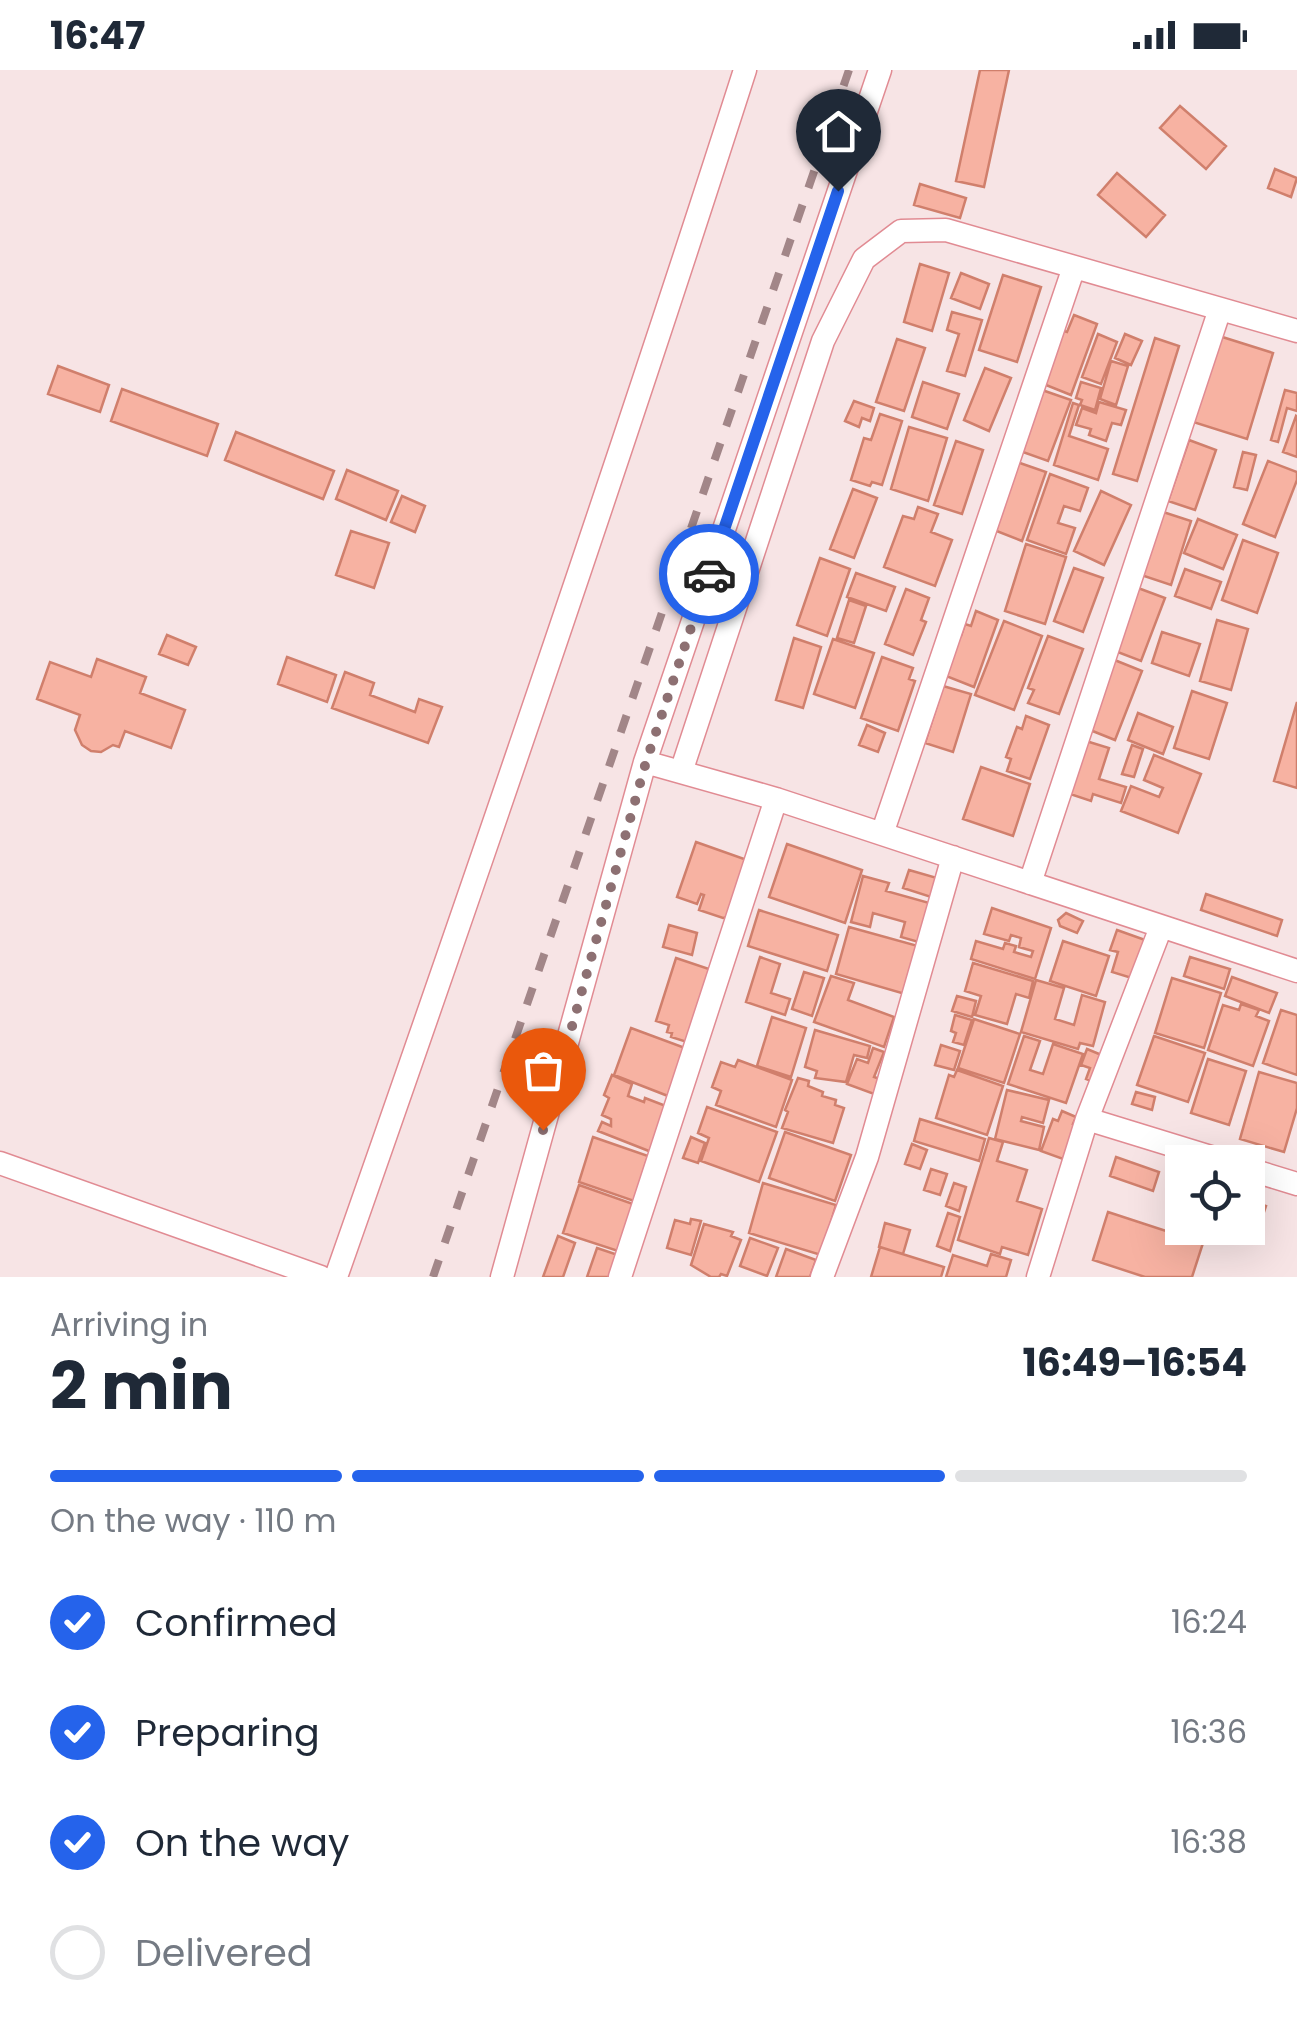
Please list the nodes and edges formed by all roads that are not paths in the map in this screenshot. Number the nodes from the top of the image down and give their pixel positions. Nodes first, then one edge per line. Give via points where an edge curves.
1 (744, 70) edge
2 (880, 70) edge
3 (1074, 267) junction
4 (1220, 310) junction
5 (1297, 330) edge
6 (646, 762) junction
7 (680, 772) junction
8 (776, 799) junction
9 (882, 834) junction
10 (953, 857) junction
11 (1030, 883) junction
12 (1161, 926) junction
13 (1297, 971) edge
14 (1086, 1119) junction
15 (1171, 1145) edge
16 (0, 1163) edge
17 (1265, 1174) edge
18 (1297, 1184) edge
19 (322, 1277) edge
20 (336, 1277) edge
21 (502, 1277) edge
22 (620, 1277) edge
23 (822, 1277) edge
24 (1038, 1277) edge

1 - 20 street
2 - 6 street
3 - 4 street
3 - 7 street via 946,230 901,230 864,258 823,341
3 - 9 street
4 - 5 street
4 - 11 street
6 - 7 street
6 - 21 street
7 - 8 street
8 - 9 street
8 - 22 street
9 - 10 street
10 - 11 street
10 - 23 street via 867,1157
11 - 12 street
12 - 13 street
12 - 14 street
14 - 15 street
14 - 24 street
16 - 19 street
17 - 18 street

